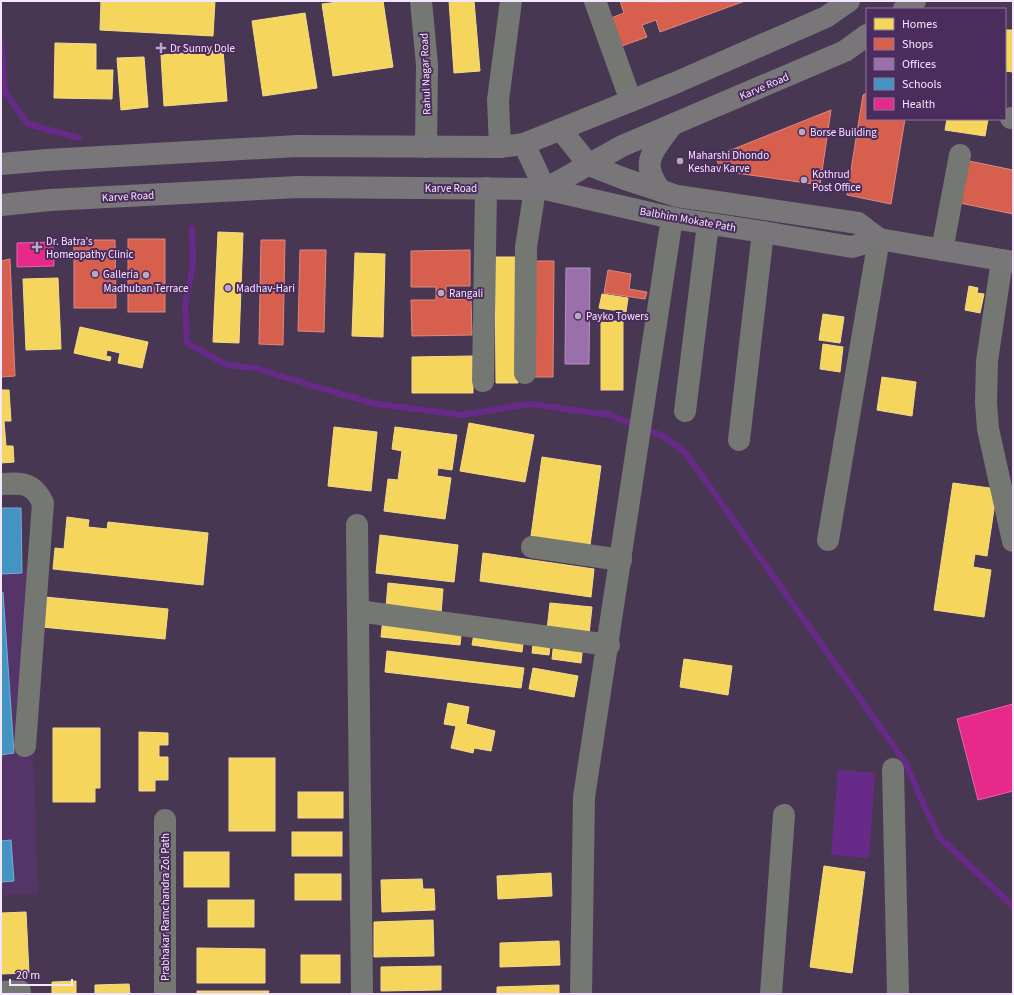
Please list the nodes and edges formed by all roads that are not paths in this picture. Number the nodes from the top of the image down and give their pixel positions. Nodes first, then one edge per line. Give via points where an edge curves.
1 (421, 1) edge
2 (511, 1) edge
3 (595, 1) edge
4 (849, 1) edge
5 (915, 1) edge
6 (905, 8) edge
7 (866, 36) edge
8 (631, 101) junction
9 (672, 125) junction
10 (561, 130) junction
11 (524, 144) junction
12 (426, 147) junction
13 (500, 147) junction
14 (960, 155) dead end
15 (1, 164) edge
16 (588, 165) junction
17 (486, 188) junction
18 (540, 188) junction
19 (661, 191) junction
20 (1, 205) edge
21 (672, 218) junction
22 (708, 224) junction
23 (763, 232) junction
24 (879, 239) junction
25 (942, 250) junction
26 (1008, 261) edge
27 (525, 373) dead end
28 (484, 381) dead end
29 (685, 411) dead end
30 (739, 440) dead end
31 (10, 484) edge
32 (357, 525) dead end
33 (828, 540) dead end
34 (1013, 541) edge
35 (532, 547) dead end
36 (621, 560) junction
37 (358, 611) junction
38 (609, 646) junction
39 (25, 746) dead end
40 (893, 769) dead end
41 (784, 815) dead end
42 (165, 820) dead end
43 (165, 994) edge
44 (362, 994) edge
45 (581, 994) edge
46 (771, 994) edge
47 (898, 994) edge

1 - 12 street, Rahul Nagar Road via 427,65
2 - 13 street via 498,100
3 - 8 street
4 - 8 main road via 826,17
5 - 6 main road
7 - 9 main road, Karve Road via 845,51
8 - 10 main road
9 - 16 main road, Karve Road via 622,146
9 - 19 main road via 649,162 652,179
10 - 11 main road
10 - 16 main road
11 - 13 main road
11 - 18 main road
12 - 13 main road
12 - 15 main road via 297,146
14 - 25 street
16 - 18 main road, Karve Road
16 - 19 main road, Balbhim Mokate Path
17 - 18 main road, Karve Road
17 - 20 main road, Karve Road via 298,187 50,200
17 - 28 street
18 - 21 main road, Balbhim Mokate Path
18 - 27 street via 526,248
19 - 24 main road, Balbhim Mokate Path via 677,196 858,223
21 - 22 main road, Balbhim Mokate Path
21 - 36 street
22 - 23 main road, Balbhim Mokate Path
22 - 29 street
23 - 24 main road, Balbhim Mokate Path via 852,246
23 - 30 street
24 - 25 main road, Balbhim Mokate Path
24 - 33 street
25 - 26 main road, Balbhim Mokate Path
26 - 34 street via 987,361 986,403 988,429
31 - 39 street via 35,489 43,503
32 - 37 street
35 - 36 street
36 - 38 street
37 - 38 street
37 - 44 street
38 - 45 street via 584,797
40 - 47 street
41 - 46 street
42 - 43 street, Prabhakar Ramchandra Zol Path

